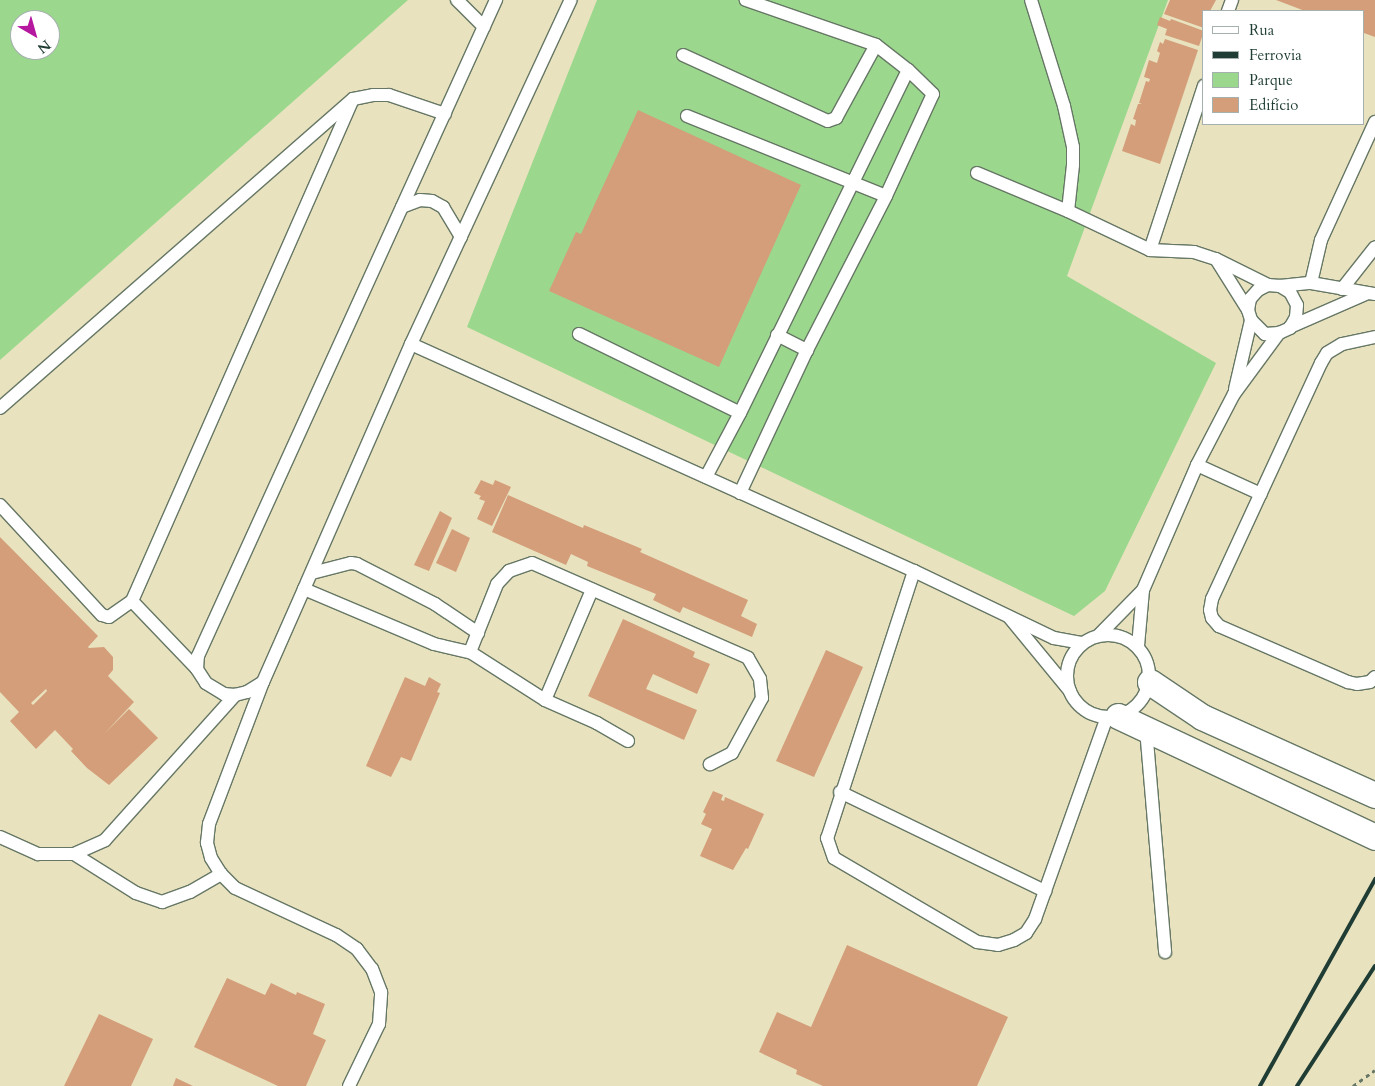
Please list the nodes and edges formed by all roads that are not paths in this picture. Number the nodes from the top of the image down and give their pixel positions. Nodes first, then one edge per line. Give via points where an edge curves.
1 (457, 0) edge
2 (496, 0) edge
3 (571, 0) edge
4 (746, 0) edge
5 (1031, 0) edge
6 (484, 27) junction
7 (876, 45) junction
8 (683, 54) dead end
9 (908, 70) junction
10 (1202, 92) edge
11 (354, 99) junction
12 (445, 114) junction
13 (687, 116) dead end
14 (1375, 122) edge
15 (977, 173) dead end
16 (853, 183) junction
17 (886, 196) junction
18 (402, 207) junction
19 (1068, 211) junction
20 (461, 237) junction
21 (1375, 247) edge
22 (1150, 250) junction
23 (1216, 259) junction
24 (1311, 283) junction
25 (1274, 285) junction
26 (1342, 288) junction
27 (1372, 294) edge
28 (1249, 315) junction
29 (1284, 330) junction
30 (579, 334) dead end
31 (777, 335) junction
32 (1375, 336) edge
33 (412, 344) junction
34 (807, 350) junction
35 (1234, 394) junction
36 (0, 408) edge
37 (740, 413) junction
38 (1197, 465) junction
39 (706, 477) junction
40 (740, 493) junction
41 (1261, 494) junction
42 (0, 504) edge
43 (914, 570) junction
44 (312, 573) junction
45 (304, 589) junction
46 (592, 590) junction
47 (1143, 590) junction
48 (132, 601) junction
49 (1007, 615) junction
50 (478, 633) junction
51 (1099, 635) junction
52 (1083, 643) junction
53 (1138, 646) junction
54 (470, 652) junction
55 (197, 669) junction
56 (1375, 678) edge
57 (264, 682) junction
58 (1150, 682) junction
59 (1070, 691) junction
60 (235, 695) junction
61 (545, 700) junction
62 (1113, 717) junction
63 (1146, 729) junction
64 (628, 741) dead end
65 (710, 764) dead end
66 (840, 792) junction
67 (1375, 795) edge
68 (0, 837) edge
69 (1375, 837) edge
70 (74, 854) junction
71 (221, 874) junction
72 (1045, 891) junction
73 (1165, 952) dead end
74 (349, 1086) edge

1 - 6 lane
2 - 6 lane
3 - 20 lane
4 - 7 lane
5 - 19 lane via 1073,147
6 - 12 lane
7 - 8 lane via 836,118 828,121
7 - 9 lane
9 - 16 lane
9 - 17 lane via 932,94
10 - 22 lane
11 - 12 lane via 389,95
11 - 36 lane
11 - 48 lane
12 - 18 lane
13 - 16 lane
14 - 24 lane via 1321,240
15 - 19 lane
16 - 17 lane
16 - 31 lane
17 - 34 lane
18 - 20 lane via 420,200 432,201 444,208
18 - 55 lane via 198,656
19 - 22 lane
20 - 33 lane
21 - 26 lane
22 - 23 lane via 1194,252
23 - 25 lane
23 - 28 lane
24 - 25 lane
24 - 26 lane
25 - 28 lane via 1258,290 1250,299
25 - 29 lane via 1290,292 1297,305 1296,317
26 - 27 lane
27 - 29 lane
28 - 29 lane via 1265,334
28 - 35 lane
29 - 35 lane
30 - 37 lane
31 - 34 lane
31 - 37 lane
32 - 41 lane via 1342,344 1327,353
33 - 39 lane
33 - 44 lane
34 - 40 lane
35 - 38 lane
37 - 39 lane
38 - 41 lane
38 - 47 lane
39 - 40 lane
40 - 43 lane
41 - 56 lane via 1212,599 1212,618 1219,626 1348,682 1357,684
42 - 48 lane via 102,615 109,617
43 - 49 lane
43 - 66 lane
44 - 45 lane
44 - 50 lane via 357,564 435,604
45 - 54 lane via 434,644
45 - 57 lane
46 - 50 lane via 532,563 520,566 510,570 497,584
46 - 61 lane
46 - 65 lane via 748,658 760,678 762,698 732,753
47 - 51 lane
47 - 53 lane
48 - 55 lane
49 - 52 lane via 1054,638
49 - 59 lane
50 - 54 lane
51 - 52 lane
51 - 53 lane via 1122,636
52 - 59 lane via 1069,665
53 - 58 lane via 1148,663
54 - 61 lane
55 - 60 lane via 215,690
57 - 60 lane
57 - 71 lane via 210,824 207,843 211,858
58 - 62 lane via 1144,697 1133,709
58 - 67 street via 1202,717
59 - 62 lane via 1085,710
60 - 70 lane via 105,840
61 - 64 lane
62 - 63 street
62 - 72 lane
63 - 69 street
63 - 73 lane
66 - 72 lane
66 - 72 lane via 827,838 834,858 977,942 998,945 1026,933
68 - 70 lane via 38,854
70 - 71 lane via 136,893 162,902 190,892
71 - 74 lane via 235,888 336,935 356,949 372,969 381,992 379,1024

